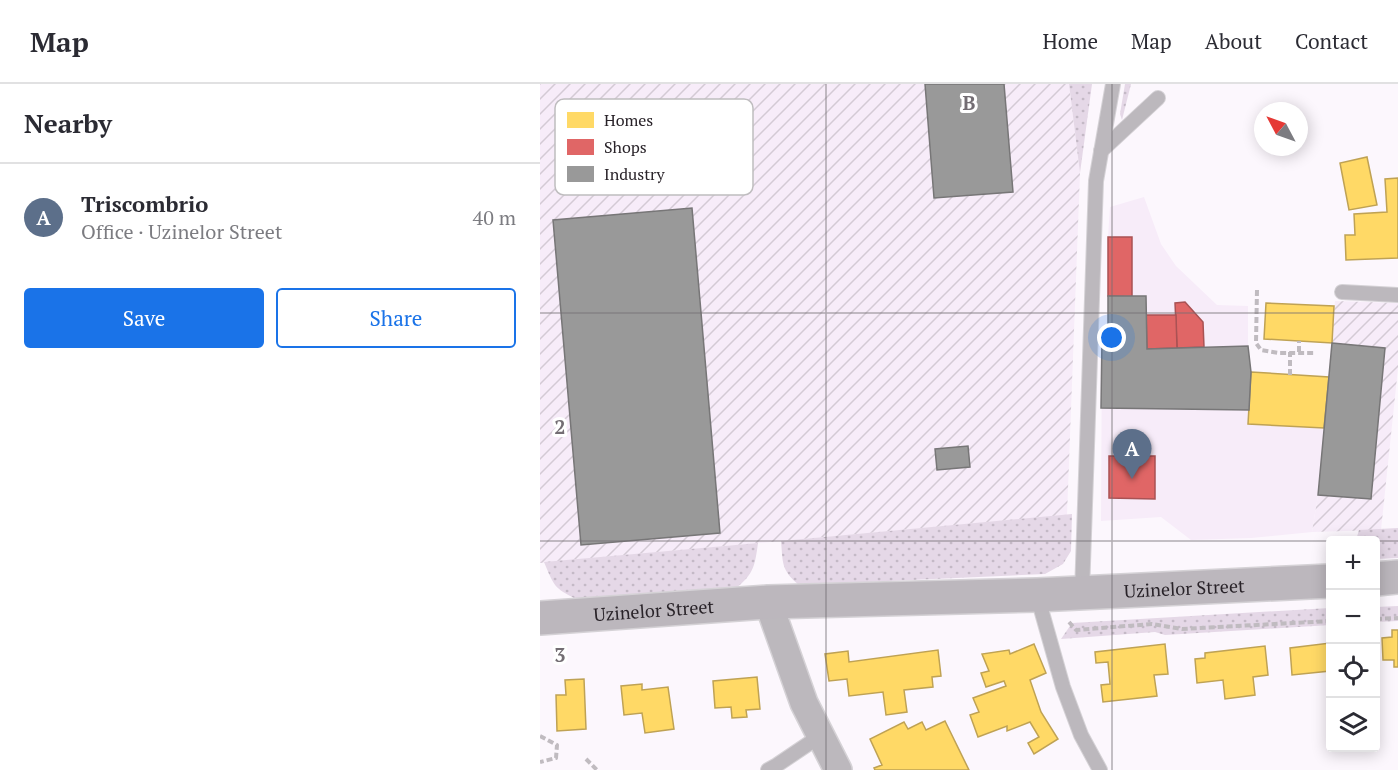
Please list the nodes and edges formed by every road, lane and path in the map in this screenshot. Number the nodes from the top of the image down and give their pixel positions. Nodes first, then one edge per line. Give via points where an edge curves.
1 (1113, 84) edge
2 (1158, 98) dead end
3 (1101, 151) junction
4 (1257, 291) dead end
5 (1342, 292) dead end
6 (1398, 295) edge
7 (1299, 341) dead end
8 (1290, 352) junction
9 (1299, 352) junction
10 (1315, 352) dead end
11 (1290, 375) dead end
12 (1398, 578) edge
13 (1380, 579) edge
14 (1326, 581) edge
15 (1037, 595) junction
16 (768, 602) junction
17 (1074, 605) junction
18 (540, 618) edge
19 (1398, 618) edge
20 (1380, 619) edge
21 (1326, 621) edge
22 (540, 736) edge
23 (820, 736) junction
24 (586, 759) dead end
25 (540, 762) edge
26 (597, 770) edge
27 (768, 770) edge
28 (838, 770) edge
29 (1100, 770) edge

1 - 3 lane
2 - 3 lane
3 - 17 lane via 1096,181
4 - 8 path via 1256,343 1261,350
5 - 6 lane
7 - 9 path
8 - 9 path
8 - 11 path
9 - 10 path
12 - 13 street
14 - 17 street, Uzinelor Street
15 - 16 street, Uzinelor Street
15 - 17 street, Uzinelor Street
15 - 29 lane via 1063,687 1081,735
16 - 18 street, Uzinelor Street
16 - 23 street
17 - 21 path via 1076,630 1152,624 1182,629
19 - 20 path
22 - 25 path via 557,745 556,758
23 - 27 lane
23 - 28 street
24 - 26 path

